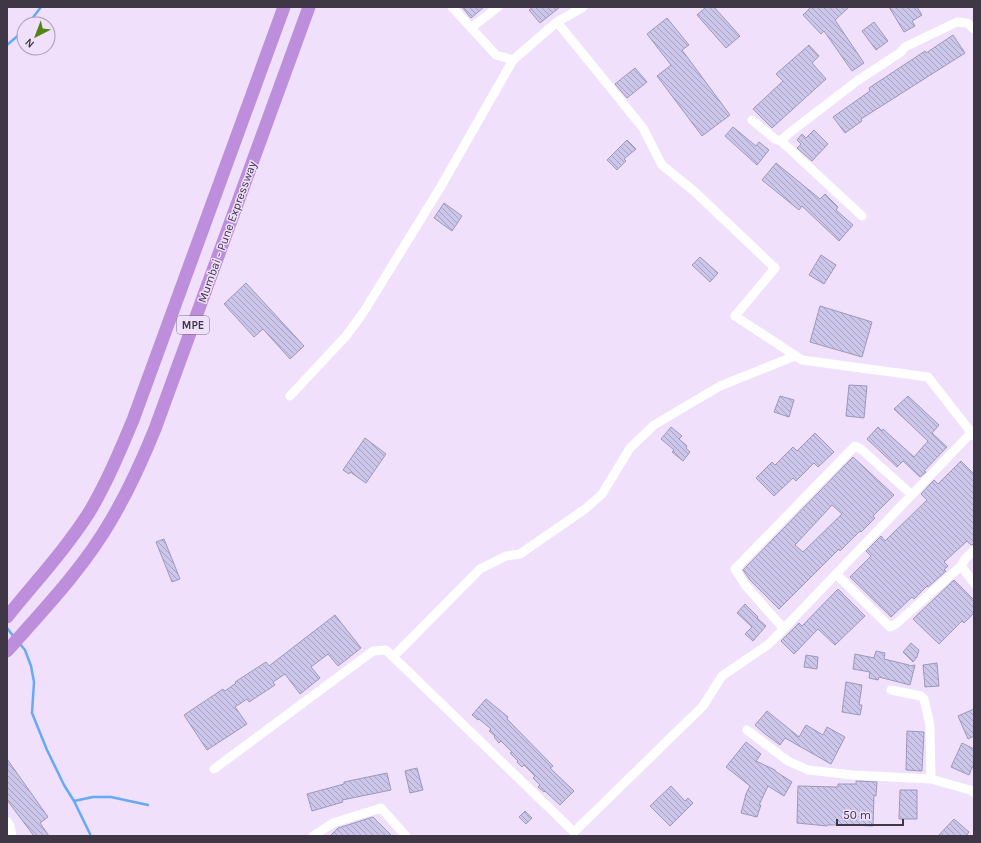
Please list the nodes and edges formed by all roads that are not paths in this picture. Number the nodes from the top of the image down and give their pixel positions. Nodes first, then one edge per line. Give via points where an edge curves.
1 (284, 7) edge
2 (309, 7) edge
3 (452, 7) edge
4 (498, 7) edge
5 (583, 7) edge
6 (557, 22) junction
7 (471, 28) junction
8 (974, 29) edge
9 (513, 60) junction
10 (752, 120) dead end
11 (781, 141) junction
12 (862, 216) dead end
13 (795, 356) junction
14 (290, 396) dead end
15 (973, 435) edge
16 (912, 495) junction
17 (974, 550) edge
18 (961, 566) junction
19 (836, 574) junction
20 (974, 583) edge
21 (7, 617) edge
22 (784, 629) junction
23 (7, 651) edge
24 (393, 657) junction
25 (891, 690) dead end
26 (747, 730) dead end
27 (214, 769) dead end
28 (931, 779) junction
29 (973, 789) edge
30 (7, 821) edge
31 (572, 834) edge
32 (12, 836) edge
33 (313, 836) edge
34 (406, 836) edge

1 - 21 highway, Mumbai - Pune Expressway / MPE via 114,466 90,511 61,552
2 - 23 highway, Mumbai - Pune Expressway / MPE via 155,429 135,477 110,523 76,572
3 - 7 street
4 - 7 street
5 - 6 street
6 - 9 street
6 - 13 street via 643,128 662,165 695,192 775,268 735,316
7 - 9 street via 496,55
8 - 11 street via 967,23 957,22 905,47
9 - 14 street via 440,188 363,313 346,336
10 - 11 street
11 - 12 street
13 - 15 street via 802,360 928,377
13 - 24 street via 720,386 654,425 630,448 602,494 585,509 520,554 506,556 480,569
15 - 16 street
16 - 19 street
16 - 22 street via 855,446 735,569 746,586
17 - 18 street
18 - 19 street via 890,627
18 - 20 street
19 - 22 street
22 - 31 street via 769,644 722,676 703,706
24 - 27 street via 386,650 372,652
24 - 31 street
25 - 28 street via 921,696 924,699 930,725
26 - 28 street via 788,761 808,770
28 - 29 street
30 - 32 street
33 - 34 street via 333,823 380,808

